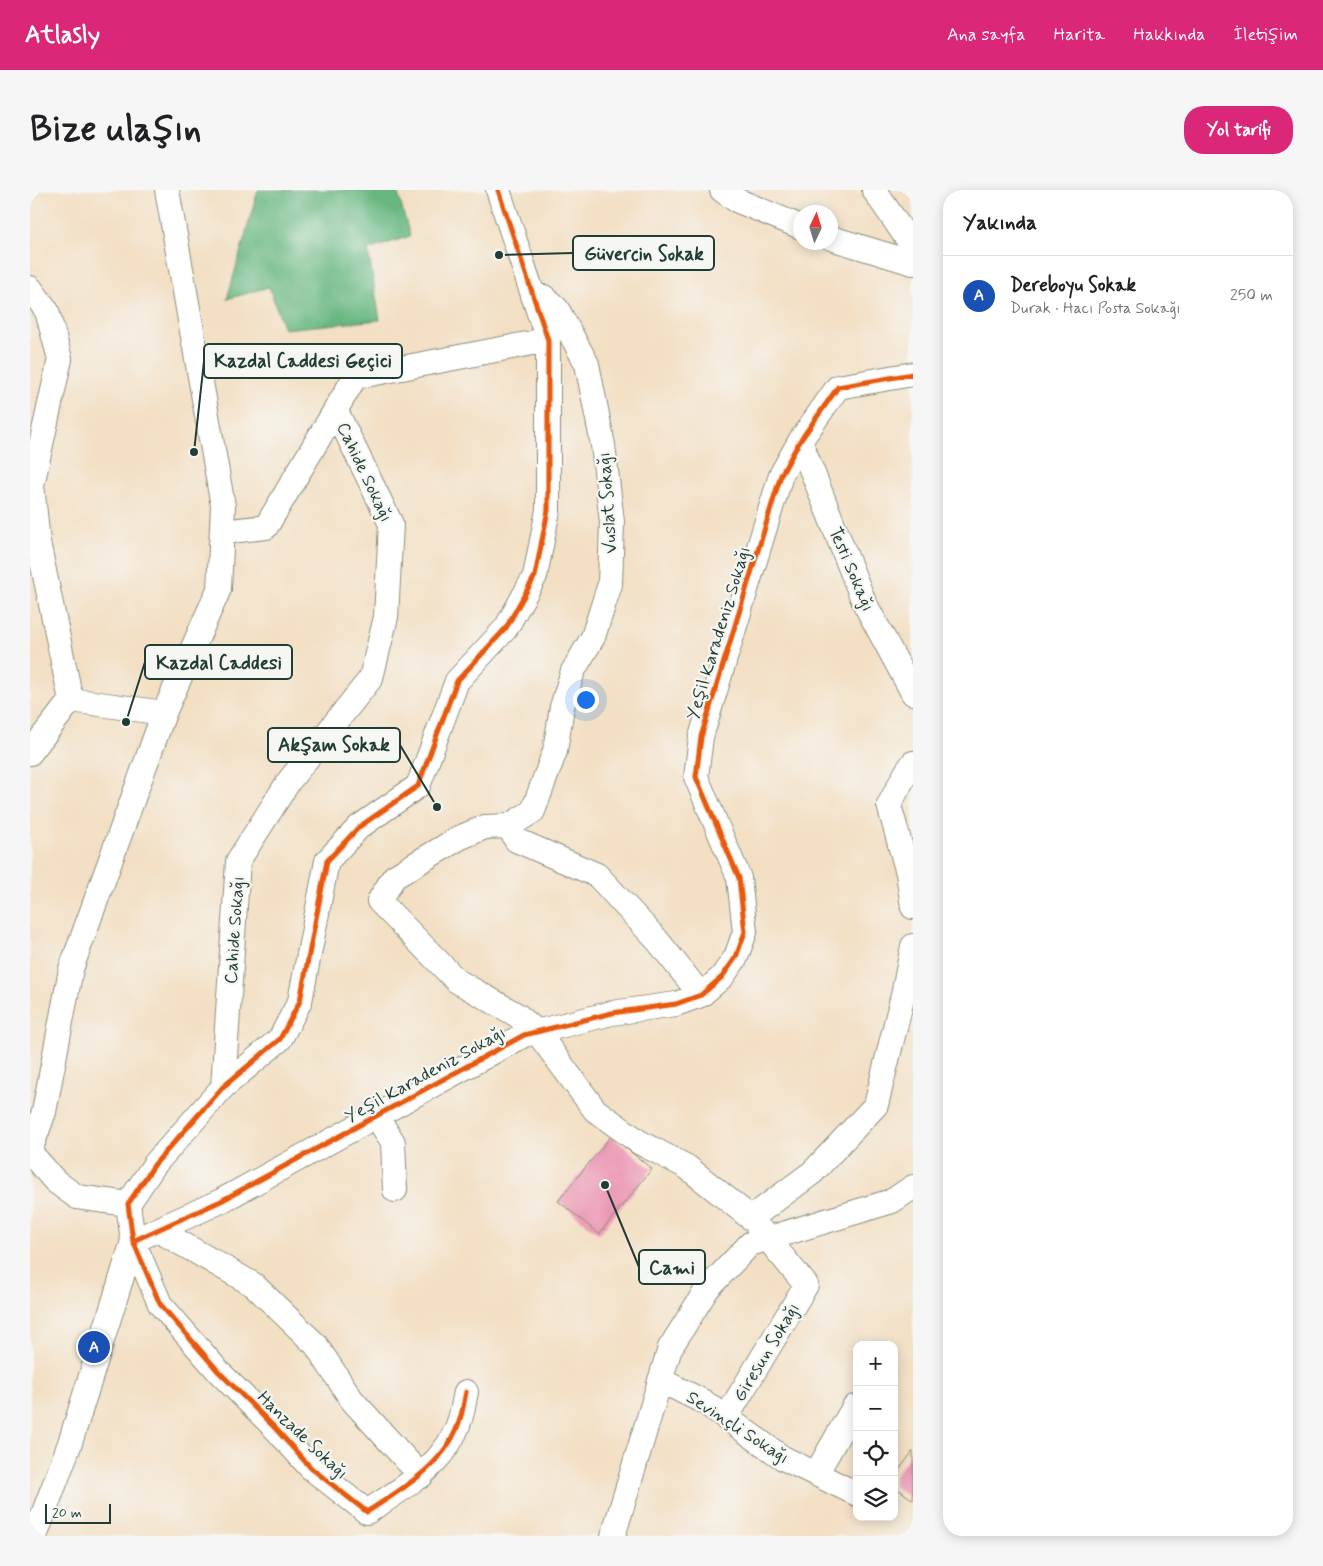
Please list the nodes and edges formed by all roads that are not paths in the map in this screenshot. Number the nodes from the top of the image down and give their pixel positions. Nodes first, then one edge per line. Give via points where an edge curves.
1 (167, 190) edge
2 (498, 190) edge
3 (722, 190) edge
4 (874, 190) edge
5 (793, 224) edge
6 (838, 240) edge
7 (913, 248) edge
8 (913, 263) edge
9 (30, 288) edge
10 (534, 296) junction
11 (548, 340) junction
12 (913, 374) edge
13 (336, 410) junction
14 (800, 441) junction
15 (222, 532) junction
16 (913, 692) edge
17 (71, 700) junction
18 (164, 713) junction
19 (30, 753) edge
20 (913, 763) edge
21 (509, 826) junction
22 (913, 907) edge
23 (913, 946) edge
24 (701, 995) junction
25 (537, 1032) junction
26 (223, 1087) junction
27 (376, 1116) junction
28 (30, 1152) edge
29 (913, 1187) edge
30 (395, 1190) dead end
31 (128, 1204) junction
32 (751, 1218) junction
33 (158, 1230) junction
34 (767, 1239) junction
35 (133, 1241) junction
36 (660, 1380) junction
37 (466, 1392) dead end
38 (853, 1409) edge
39 (726, 1418) junction
40 (816, 1474) junction
41 (421, 1476) junction
42 (853, 1492) edge
43 (619, 1533) edge
44 (35, 1536) edge

1 - 15 street via 222,506
2 - 10 street
3 - 5 street via 736,200
4 - 7 street
6 - 8 street
9 - 17 street via 47,311 60,359 32,485 38,542
10 - 11 street
10 - 21 street, Vuslat Sokağı via 544,298 557,309 587,364 603,445 612,522 610,584 593,637 574,671 562,707 555,751 533,811
11 - 13 street via 355,378
11 - 26 street via 548,510 535,576 506,628 457,680 418,786 358,826 327,861 300,1001 280,1039
12 - 14 street, Yeşil Karadeniz Sokağı via 838,387
13 - 15 street via 266,527
13 - 26 street, Cahide Sokağı via 391,524 386,617 371,678 289,781 238,861
14 - 16 street, Testi Sokağı via 864,602
14 - 24 street, Yeşil Karadeniz Sokağı via 781,475 701,737 696,777 739,878 745,932 736,957 722,977
15 - 18 street via 219,589
17 - 18 street
17 - 19 street
18 - 28 street via 70,970 44,1112
20 - 22 street via 889,806 908,873
21 - 24 street via 516,840 597,875
21 - 25 street via 485,826 459,838 394,876 379,901 457,981 517,1015
23 - 32 street via 876,1105 813,1172
24 - 25 street, Yeşil Karadeniz Sokağı via 676,1004 612,1013
25 - 27 street, Yeşil Karadeniz Sokağı via 524,1035
25 - 32 street via 595,1110 639,1142 687,1167
26 - 31 street via 155,1164
27 - 30 street, Yeşil Karadeniz Sokağı via 393,1142
27 - 33 street, Yeşil Karadeniz Sokağı via 221,1201
28 - 31 street via 55,1181 77,1197
29 - 34 street via 892,1201
31 - 35 street
32 - 34 street
33 - 35 street, Yeşil Karadeniz Sokağı
33 - 41 street via 254,1285 316,1345 352,1400
34 - 36 street via 750,1244 707,1289 670,1348
34 - 39 street, Giresun Sokağı via 806,1285
35 - 41 street, Hanzade Sokağı via 160,1304 219,1372 318,1474 367,1512
35 - 44 street via 70,1443
36 - 39 street, Sevinçli Sokağı via 704,1402
36 - 43 street
37 - 41 street, Hanzade Sokağı via 460,1420 448,1445
38 - 40 street
39 - 40 street, Sevinçli Sokağı via 783,1458
40 - 42 street, Sevinçli Sokağı

